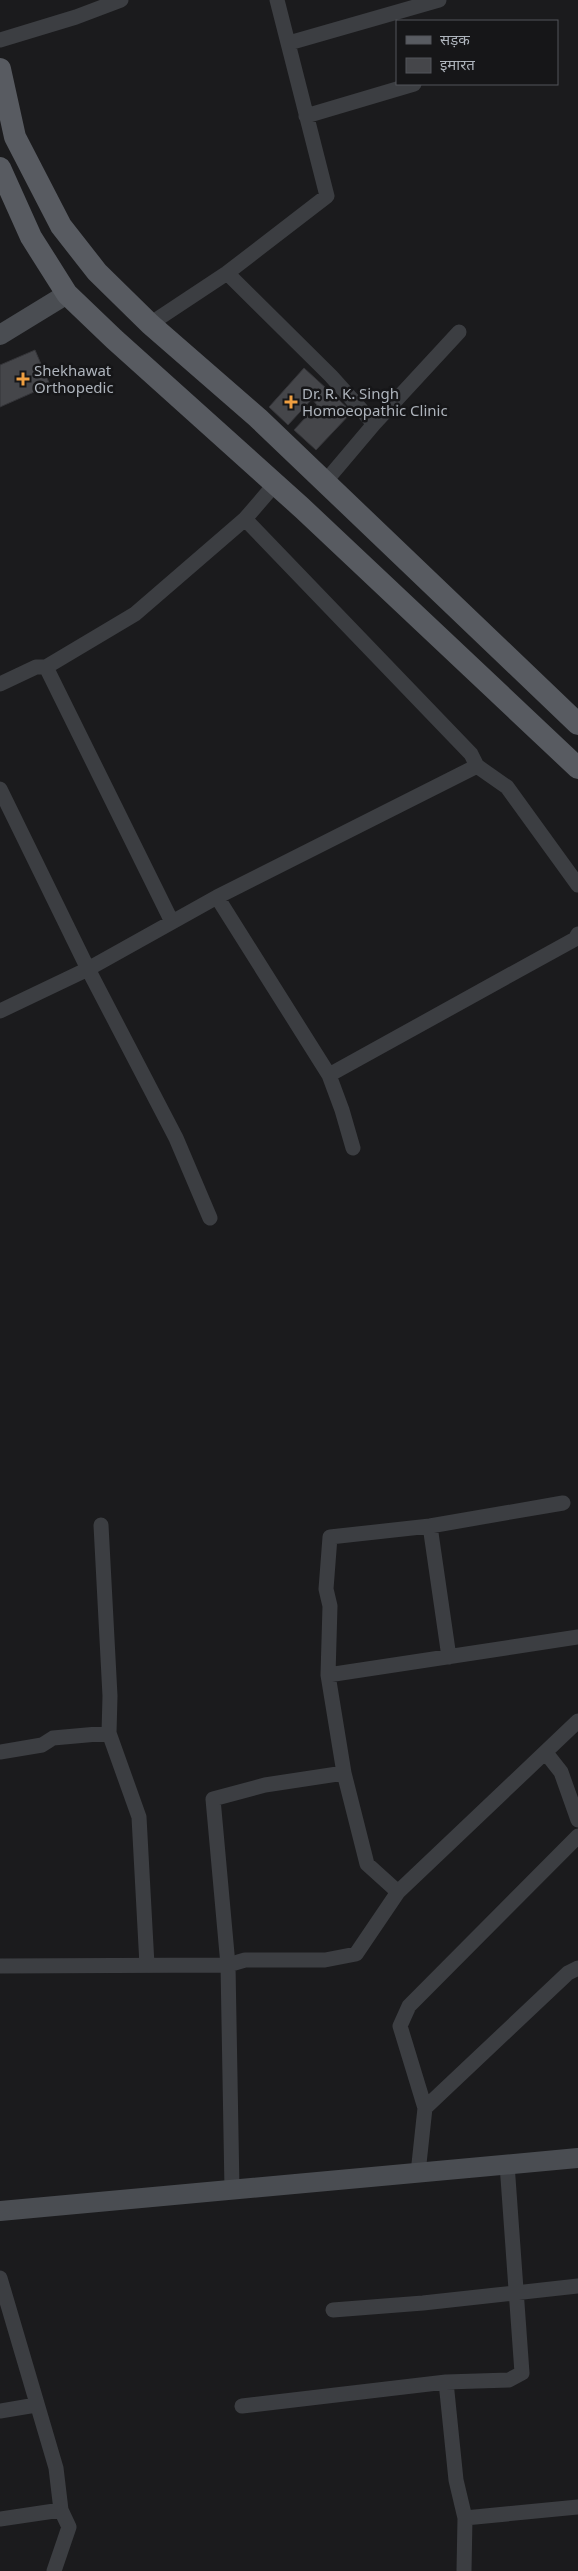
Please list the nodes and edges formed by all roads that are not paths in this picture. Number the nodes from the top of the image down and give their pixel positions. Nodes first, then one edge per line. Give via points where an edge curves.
1 (121, 0) edge
2 (277, 0) edge
3 (439, 0) edge
4 (0, 40) edge
5 (289, 43) junction
6 (0, 69) edge
7 (411, 85) edge
8 (306, 116) junction
9 (0, 168) edge
10 (227, 274) junction
11 (68, 294) junction
12 (150, 324) junction
13 (458, 332) dead end
14 (0, 335) edge
15 (374, 424) junction
16 (325, 482) junction
17 (275, 484) junction
18 (246, 519) junction
19 (46, 666) junction
20 (0, 684) edge
21 (578, 724) edge
22 (477, 766) junction
23 (578, 768) edge
24 (0, 789) edge
25 (578, 885) edge
26 (217, 897) junction
27 (172, 922) junction
28 (578, 934) edge
29 (88, 970) junction
30 (0, 1011) edge
31 (329, 1075) junction
32 (352, 1148) dead end
33 (210, 1218) dead end
34 (563, 1503) dead end
35 (101, 1525) dead end
36 (430, 1526) junction
37 (578, 1637) edge
38 (449, 1657) junction
39 (328, 1675) junction
40 (578, 1721) edge
41 (109, 1733) junction
42 (0, 1752) edge
43 (546, 1753) junction
44 (344, 1772) junction
45 (578, 1820) edge
46 (578, 1836) edge
47 (398, 1892) junction
48 (0, 1960) edge
49 (148, 1965) junction
50 (228, 1965) junction
51 (0, 1966) edge
52 (578, 1968) edge
53 (426, 2108) junction
54 (578, 2158) edge
55 (507, 2164) junction
56 (418, 2173) junction
57 (232, 2190) junction
58 (0, 2210) edge
59 (0, 2278) edge
60 (578, 2286) edge
61 (516, 2292) junction
62 (333, 2310) dead end
63 (446, 2382) junction
64 (36, 2404) junction
65 (242, 2406) dead end
66 (0, 2411) edge
67 (578, 2507) edge
68 (61, 2510) junction
69 (466, 2518) junction
70 (0, 2519) edge
71 (54, 2571) edge
72 (464, 2571) edge

1 - 4 street
2 - 5 street
3 - 5 street
5 - 8 street
6 - 12 main road via 15,137 62,226 97,272
7 - 8 street
8 - 10 street via 327,196
9 - 11 main road via 31,237
10 - 12 street
10 - 15 street via 331,376
11 - 14 main road
11 - 17 main road
12 - 16 main road via 258,418
13 - 15 street
15 - 16 street
16 - 21 main road
17 - 18 street
17 - 23 main road
18 - 19 street via 135,614
18 - 22 street via 471,754
19 - 20 street via 36,667
19 - 27 street
22 - 25 street via 508,787
22 - 26 street
24 - 29 street
26 - 27 street
26 - 31 street
27 - 29 street
28 - 31 street via 575,939
29 - 30 street
29 - 33 street via 176,1138
31 - 32 street
34 - 36 street
35 - 41 street
36 - 38 street
36 - 39 street via 330,1537 326,1589 330,1606
37 - 38 street
38 - 39 street
39 - 44 street
40 - 43 street
41 - 42 street via 53,1738 42,1745
41 - 49 street via 139,1817
43 - 45 street via 561,1772
43 - 47 street
44 - 47 street via 367,1864
44 - 50 street via 265,1786 213,1800
46 - 53 street via 409,2006 400,2026
47 - 50 street via 356,1954 325,1960 245,1960
48 - 51 street
49 - 50 street
49 - 51 street
50 - 57 street
52 - 53 street via 568,1973
53 - 56 street
54 - 55 main road
55 - 56 main road
55 - 61 street
56 - 57 main road
57 - 58 main road
59 - 64 street
60 - 61 street
61 - 62 street via 423,2304
61 - 63 street via 522,2373 509,2380
63 - 65 street
63 - 69 street via 456,2480
64 - 66 street
64 - 68 street via 56,2468
67 - 69 street
68 - 70 street
68 - 71 street via 69,2528
69 - 72 street

